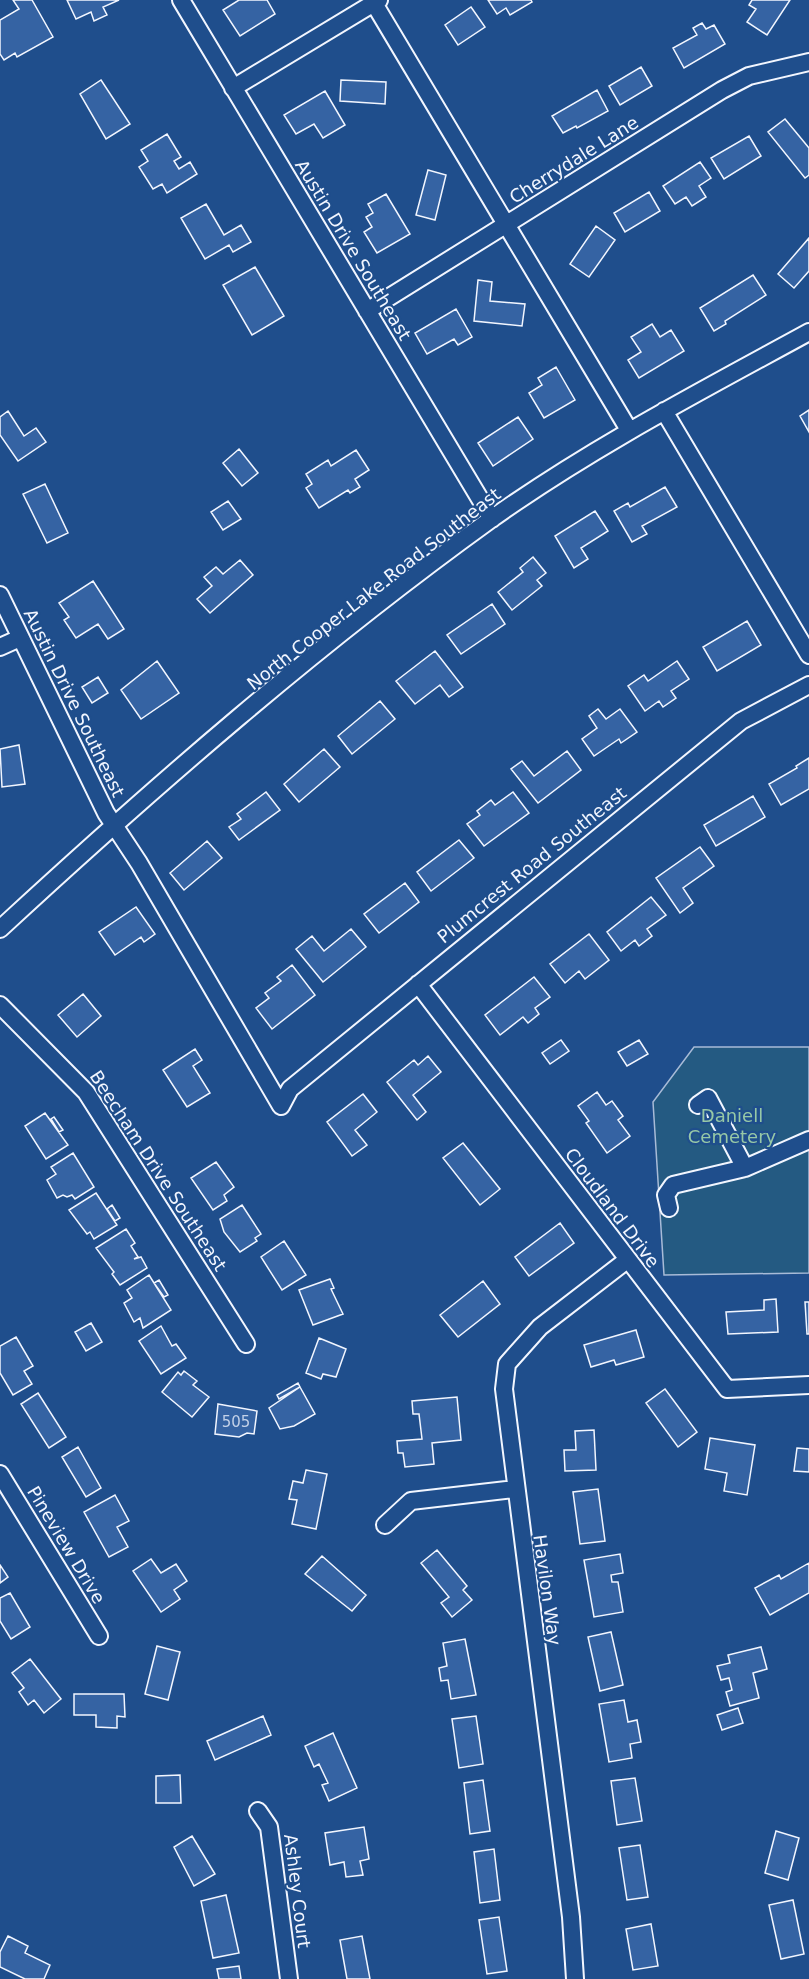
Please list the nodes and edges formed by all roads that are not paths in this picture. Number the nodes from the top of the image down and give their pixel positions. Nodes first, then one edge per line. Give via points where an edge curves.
1 (181, 0) edge
2 (375, 1) edge
3 (809, 62) edge
4 (233, 88) junction
5 (508, 225) junction
6 (367, 311) junction
7 (809, 332) edge
8 (664, 411) junction
9 (629, 430) junction
10 (492, 519) junction
11 (0, 595) edge
12 (20, 638) junction
13 (0, 647) edge
14 (809, 655) edge
15 (809, 685) edge
16 (115, 826) junction
17 (0, 929) edge
18 (418, 984) junction
19 (0, 1005) edge
20 (290, 1089) joint
21 (698, 1105) dead end
22 (809, 1140) edge
23 (745, 1168) junction
24 (669, 1208) dead end
25 (627, 1260) junction
26 (246, 1344) dead end
27 (809, 1386) edge
28 (0, 1474) edge
29 (514, 1489) junction
30 (385, 1525) dead end
31 (99, 1636) dead end
32 (258, 1811) dead end
33 (289, 1979) edge
34 (575, 1979) edge

1 - 4 street, Austin Drive Southeast
2 - 4 street
2 - 5 street
3 - 5 street, Cherrydale Lane via 749,76 722,90
4 - 6 street, Austin Drive Southeast
5 - 6 street, Cherrydale Lane
5 - 9 street
6 - 10 street, Austin Drive Southeast
7 - 8 street, North Cooper Lake Road Southeast
8 - 9 street, North Cooper Lake Road Southeast
8 - 14 street
9 - 10 street, North Cooper Lake Road Southeast
10 - 16 street, North Cooper Lake Road Southeast via 254,706
11 - 12 street, Austin Drive Southeast
12 - 13 street
12 - 16 street, Austin Drive Southeast
15 - 18 street, Plumcrest Road Southeast via 741,721
16 - 17 street, North Cooper Lake Road Southeast
16 - 20 street, Austin Drive Southeast via 281,1106
18 - 20 street, Plumcrest Road Southeast
18 - 25 street, Cloudland Drive
19 - 26 street, Beecham Drive Southeast via 86,1092
21 - 23 street via 708,1098
22 - 23 street
23 - 24 street via 673,1185 666,1195
25 - 27 street, Cloudland Drive via 727,1389
25 - 29 street, Havilon Way via 540,1328 507,1364 504,1389
28 - 31 street, Pineview Drive
29 - 30 street via 411,1501
29 - 34 street, Havilon Way via 571,1917
32 - 33 street, Ashley Court via 269,1827

